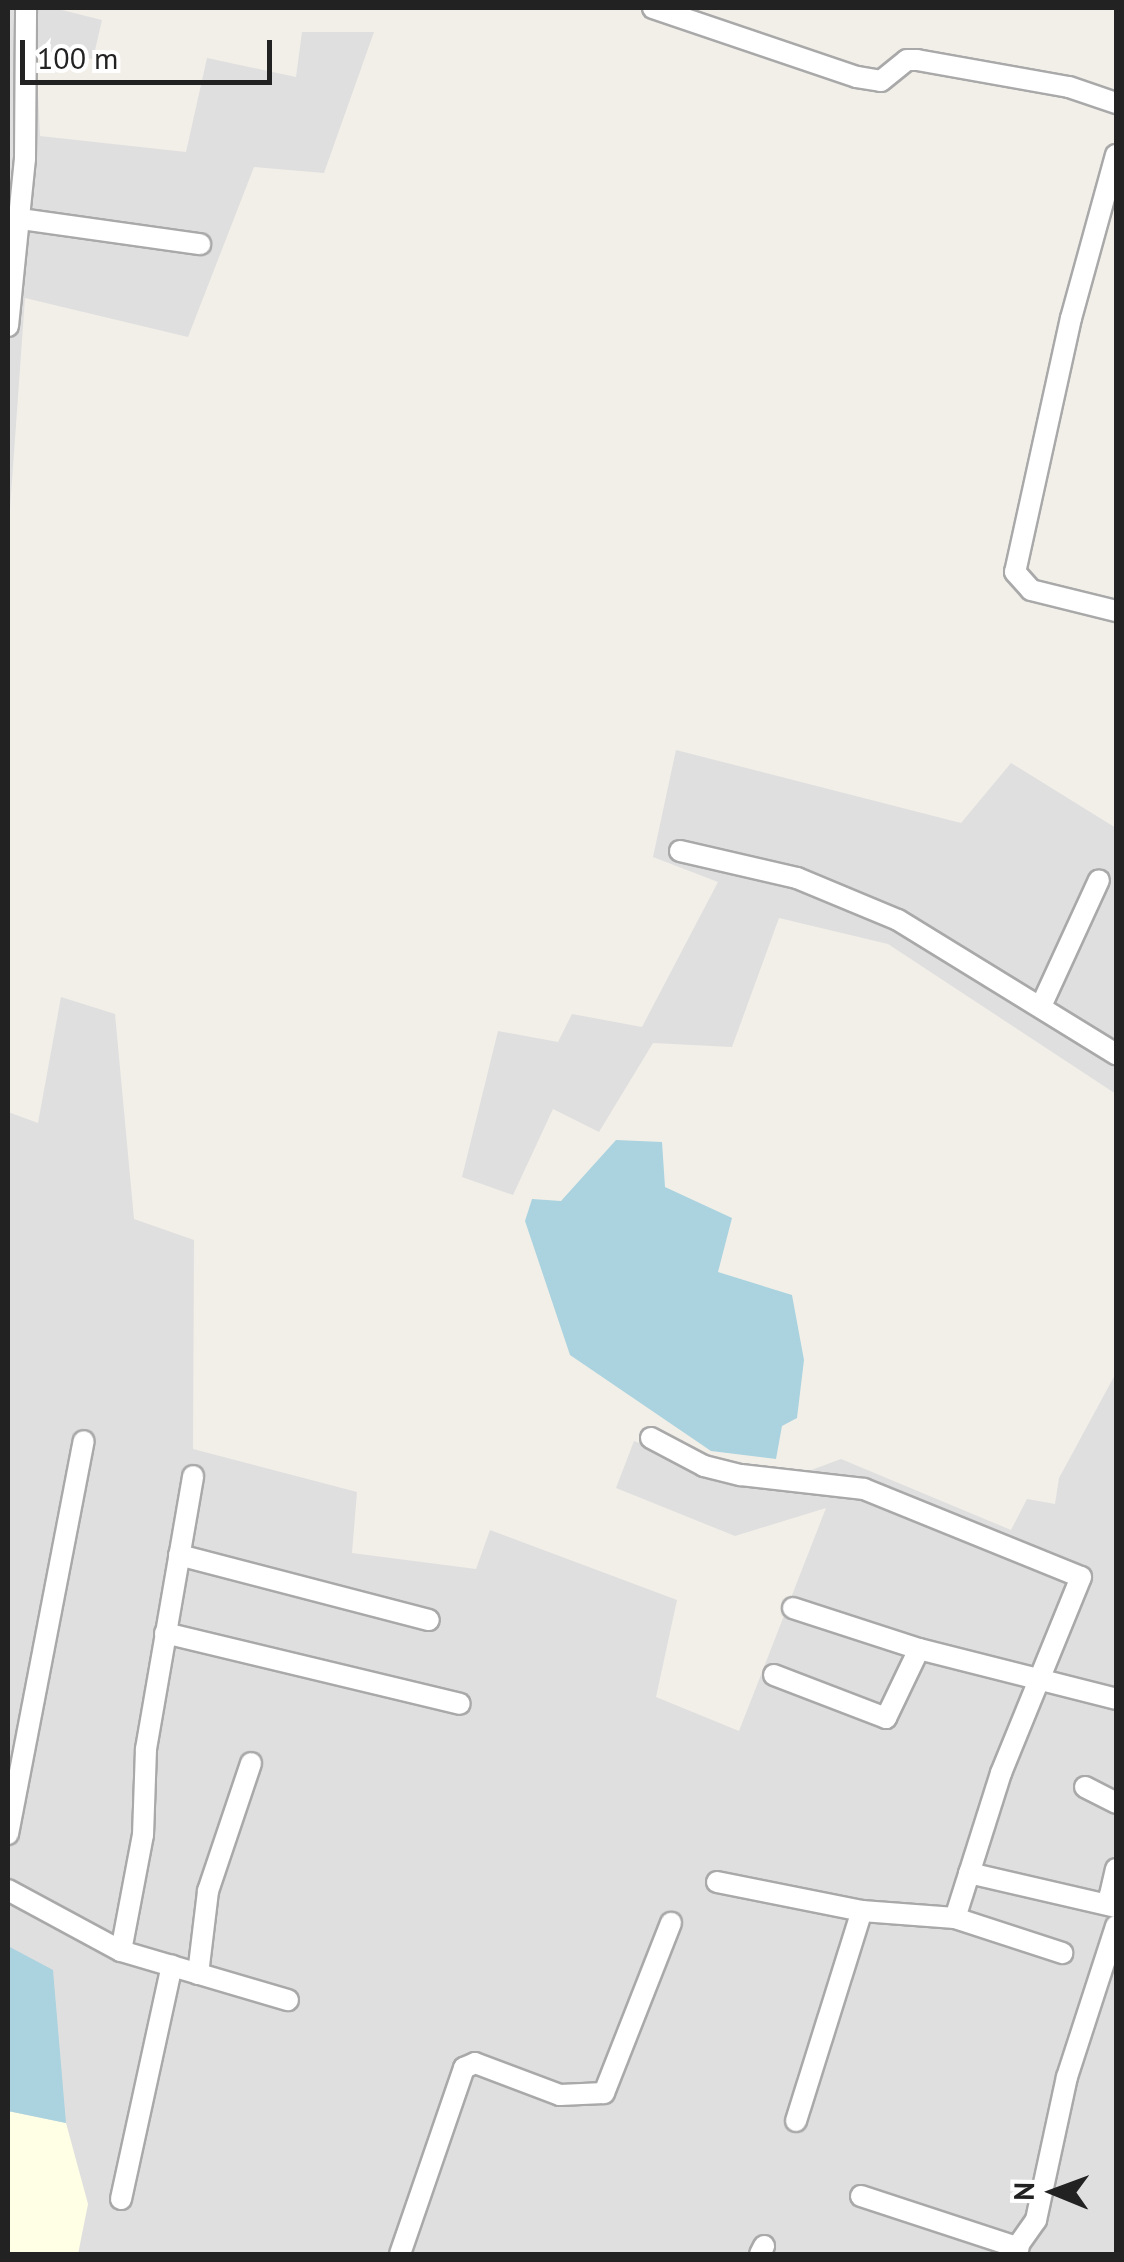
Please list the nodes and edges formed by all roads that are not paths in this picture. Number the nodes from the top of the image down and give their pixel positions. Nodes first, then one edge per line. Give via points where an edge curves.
1 (26, 8) edge
2 (653, 8) edge
3 (1116, 104) edge
4 (15, 108) edge
5 (1116, 155) edge
6 (21, 219) junction
7 (200, 244) dead end
8 (8, 326) edge
9 (1116, 611) edge
10 (680, 851) dead end
11 (1099, 880) dead end
12 (1042, 1004) junction
13 (1116, 1054) edge
14 (652, 1438) dead end
15 (84, 1441) dead end
16 (193, 1476) dead end
17 (179, 1555) junction
18 (792, 1608) dead end
19 (428, 1620) dead end
20 (165, 1633) junction
21 (918, 1650) junction
22 (774, 1675) dead end
23 (1037, 1678) junction
24 (1116, 1699) edge
25 (460, 1704) dead end
26 (252, 1764) dead end
27 (1085, 1788) dead end
28 (1116, 1803) edge
29 (8, 1834) edge
30 (1116, 1869) edge
31 (969, 1873) junction
32 (717, 1882) dead end
33 (8, 1890) edge
34 (1116, 1906) edge
35 (862, 1910) junction
36 (955, 1918) junction
37 (671, 1923) dead end
38 (1116, 1926) edge
39 (120, 1951) junction
40 (1062, 1952) dead end
41 (172, 1966) junction
42 (198, 1974) junction
43 (288, 2000) dead end
44 (796, 2120) dead end
45 (862, 2196) dead end
46 (121, 2198) dead end
47 (1016, 2251) edge
48 (400, 2254) edge

1 - 4 street
2 - 3 street via 857,77 881,81 906,60 916,60 1070,87
4 - 6 street
5 - 9 street via 1014,572 1024,587
6 - 7 street
6 - 8 street
10 - 12 street via 798,878 898,920
11 - 12 street
12 - 13 street
14 - 23 street via 704,1466 741,1475 864,1489 920,1517 1075,1572 1080,1588
15 - 29 street
16 - 17 street
17 - 19 street
17 - 20 street
18 - 21 street
20 - 25 street
20 - 39 street via 146,1749 142,1836
21 - 22 street via 886,1718
21 - 23 street
23 - 24 street
23 - 31 street
26 - 42 street via 212,1875
27 - 28 street
30 - 34 street via 1110,1895
31 - 34 street
31 - 36 street
32 - 35 street
33 - 39 street
35 - 36 street
35 - 44 street
36 - 40 street
37 - 48 street via 604,2093 560,2095 475,2063 464,2068
38 - 47 street via 1068,2077 1036,2220
39 - 41 street
41 - 42 street
41 - 46 street
42 - 43 street
45 - 47 street

